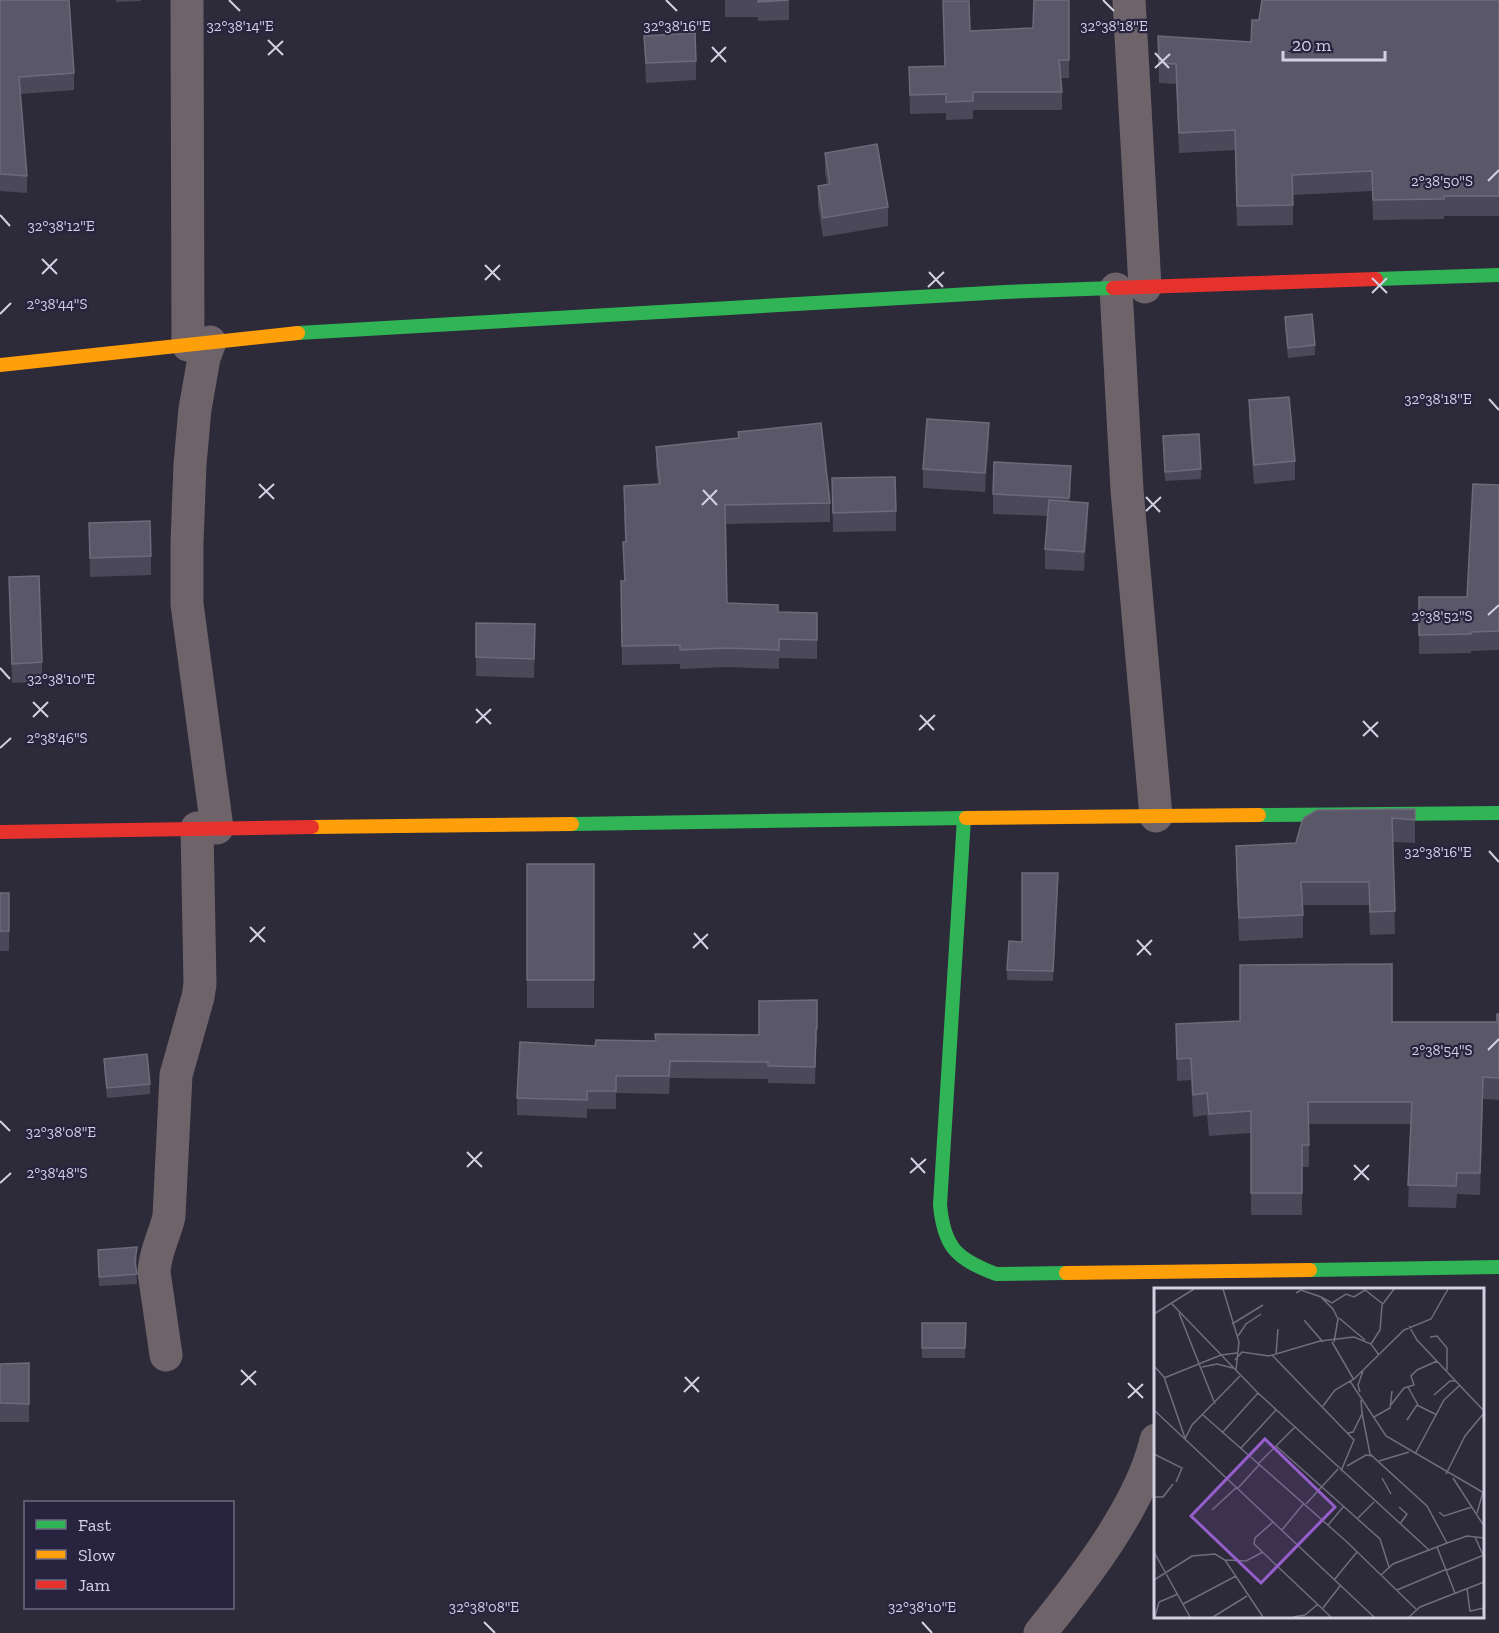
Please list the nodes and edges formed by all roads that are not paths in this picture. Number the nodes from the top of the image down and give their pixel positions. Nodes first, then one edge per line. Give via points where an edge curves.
1 (186, 0) edge
2 (1129, 0) edge
3 (1499, 275) edge
4 (1131, 288) junction
5 (199, 344) junction
6 (0, 365) edge
7 (1499, 813) edge
8 (1156, 816) junction
9 (964, 818) junction
10 (207, 828) junction
11 (0, 832) edge
12 (1499, 1267) edge
13 (1191, 1280) edge
14 (166, 1355) dead end
15 (1154, 1446) edge
16 (1045, 1631) edge

1 - 5 street
2 - 4 street
3 - 4 street
4 - 5 street via 296,333
4 - 8 street via 1127,490
5 - 6 street
5 - 10 street via 204,358 190,464 187,604
7 - 8 street
8 - 9 street
9 - 10 street
9 - 13 street via 940,1205 942,1229 952,1249 970,1265 996,1274
10 - 11 street
10 - 14 street via 200,984 176,1075 169,1216 157,1249 154,1272
12 - 13 street
15 - 16 street via 1133,1500 1099,1556

